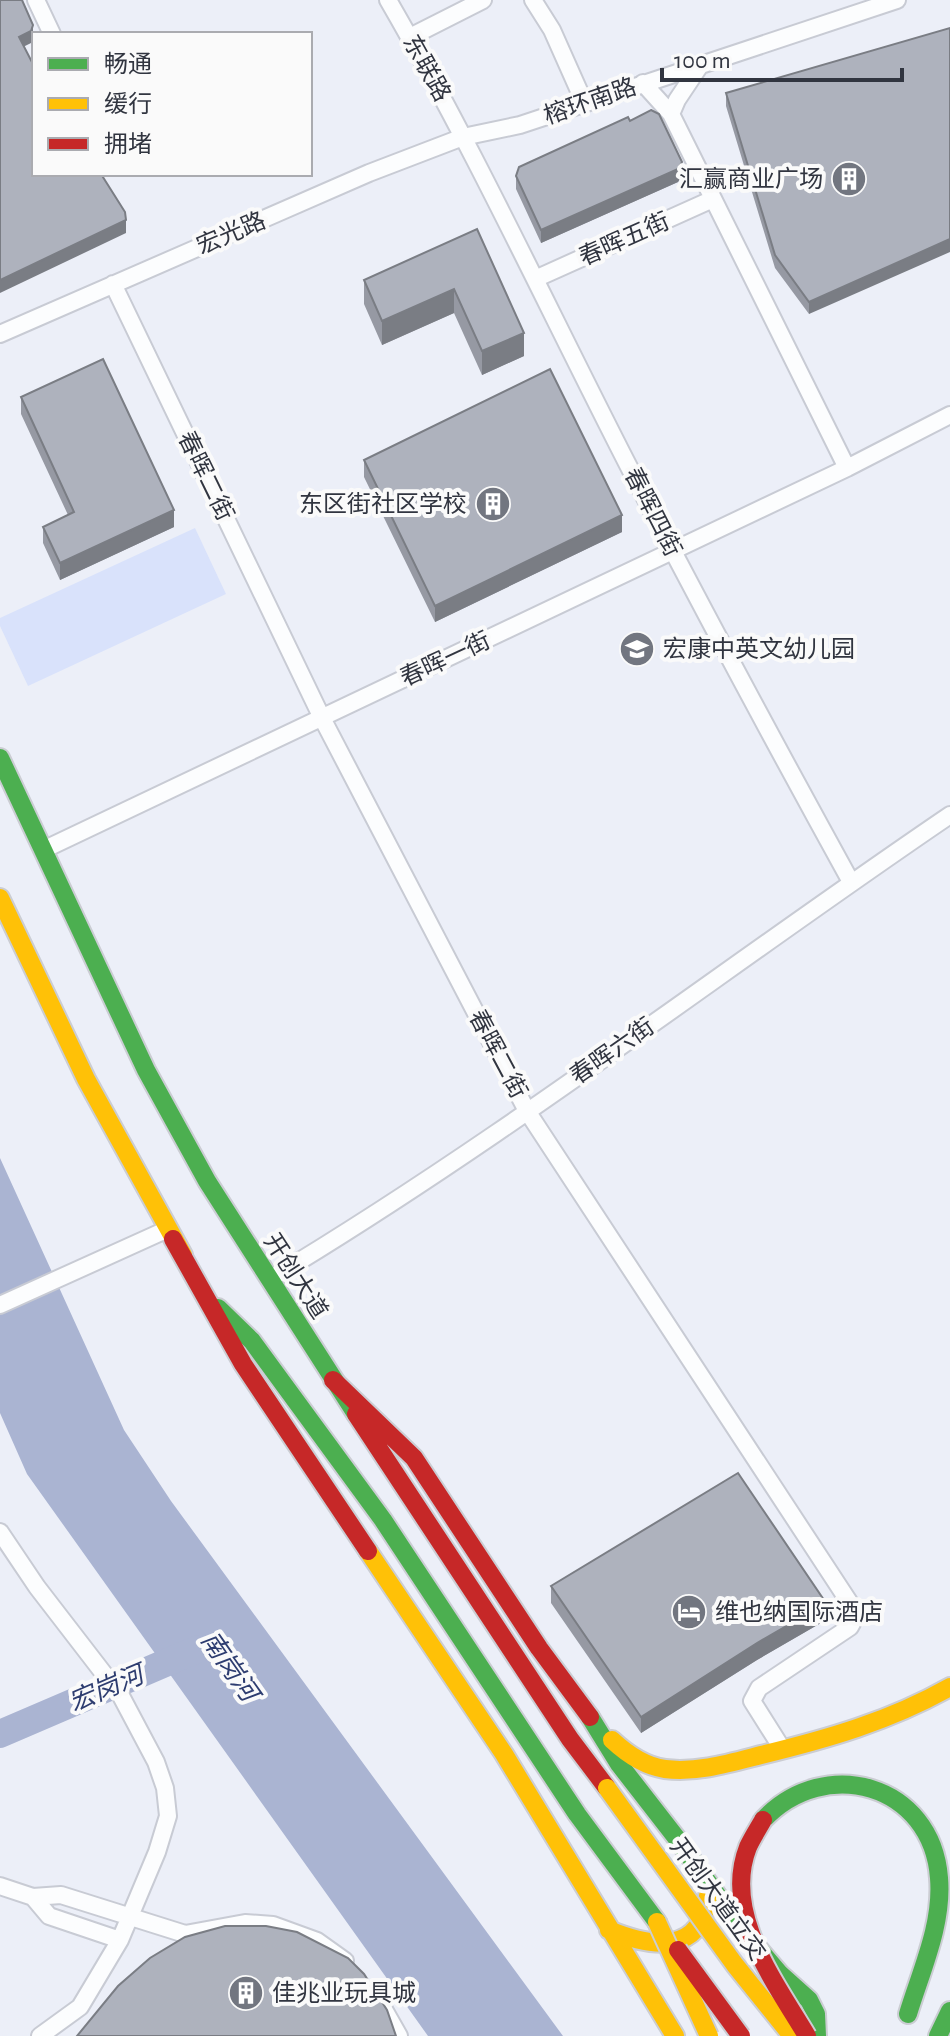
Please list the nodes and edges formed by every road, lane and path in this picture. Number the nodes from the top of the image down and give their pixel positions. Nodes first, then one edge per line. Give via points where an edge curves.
1 (36, 0) edge
2 (388, 0) edge
3 (483, 0) edge
4 (533, 0) edge
5 (897, 0) edge
6 (51, 32) edge
7 (410, 37) junction
8 (701, 64) junction
9 (643, 83) junction
10 (584, 102) junction
11 (671, 114) junction
12 (463, 137) junction
13 (713, 199) junction
14 (535, 279) junction
15 (113, 284) junction
16 (0, 334) edge
17 (950, 415) edge
18 (847, 468) junction
19 (673, 551) junction
20 (322, 718) junction
21 (0, 758) edge
22 (950, 815) edge
23 (43, 850) junction
24 (851, 882) junction
25 (0, 898) edge
26 (527, 1111) junction
27 (171, 1234) junction
28 (270, 1279) junction
29 (0, 1305) edge
30 (333, 1380) junction
31 (0, 1532) edge
32 (950, 1687) edge
33 (597, 1727) junction
34 (783, 1750) junction
35 (607, 1788) joint
36 (709, 1885) junction
37 (0, 1886) edge
38 (33, 1897) junction
39 (130, 1918) junction
40 (657, 1922) junction
41 (609, 1930) junction
42 (950, 1935) edge
43 (120, 1940) junction
44 (950, 2011) edge
45 (908, 2014) junction
46 (40, 2036) edge
47 (399, 2036) edge
48 (675, 2036) edge
49 (709, 2036) edge
50 (741, 2036) edge
51 (792, 2036) edge
52 (807, 2036) edge
53 (817, 2036) edge
54 (897, 2036) edge
55 (938, 2036) edge

1 - 6 street
2 - 7 street, 东联路
3 - 7 street
4 - 10 street
5 - 8 street, 榕环南路
7 - 12 street, 东联路
8 - 9 street, 榕环南路
8 - 11 street
9 - 10 street, 榕环南路
9 - 11 street
10 - 12 street, 榕环南路 via 520,125
11 - 13 street
12 - 14 street, 春晖四街
12 - 15 street, 宏光路
13 - 14 street, 春晖五街
13 - 18 street
14 - 19 street, 春晖四街
15 - 16 street, 宏光路
15 - 20 street, 春晖二街
17 - 18 street, 春晖一街
18 - 19 street, 春晖一街
19 - 20 street, 春晖一街
19 - 24 street, 春晖四街
20 - 23 street, 春晖一街
20 - 26 street, 春晖二街
21 - 23 main road, 开创大道
22 - 24 street, 春晖六街
23 - 28 main road, 开创大道 via 178,1132
24 - 26 street, 春晖六街
25 - 27 main road via 91,1089
26 - 28 street, 春晖六街
26 - 34 street, 春晖二街 via 857,1614 850,1627 759,1688 752,1701
27 - 29 street
27 - 40 main road via 210,1300 252,1341 383,1520 577,1814
27 - 41 main road via 243,1364 504,1754
28 - 30 main road, 开创大道
30 - 33 main road via 414,1458
30 - 35 main road, 开创大道
31 - 39 street via 121,1696 165,1788 168,1816
32 - 34 main road via 883,1722
33 - 34 main road via 633,1757 662,1769 692,1771
33 - 36 main road
35 - 51 main road, 开创大道立交, bridge
36 - 41 main road via 706,1913 679,1940 649,1945
36 - 53 main road via 780,1974 809,2000
37 - 38 street
38 - 39 street via 61,1895
38 - 43 street via 49,1916
39 - 43 street
39 - 47 street via 185,1934 245,1923 273,1925 317,1941 363,1979
40 - 49 main road, bridge
40 - 50 main road, bridge
41 - 48 main road
42 - 45 main road
43 - 46 street via 80,2007
44 - 55 main road
45 - 52 main road, bridge via 940,1890 934,1849 920,1823 892,1797 863,1785 829,1784 787,1798 763,1820 748,1844 740,1876 751,1937
45 - 54 main road

